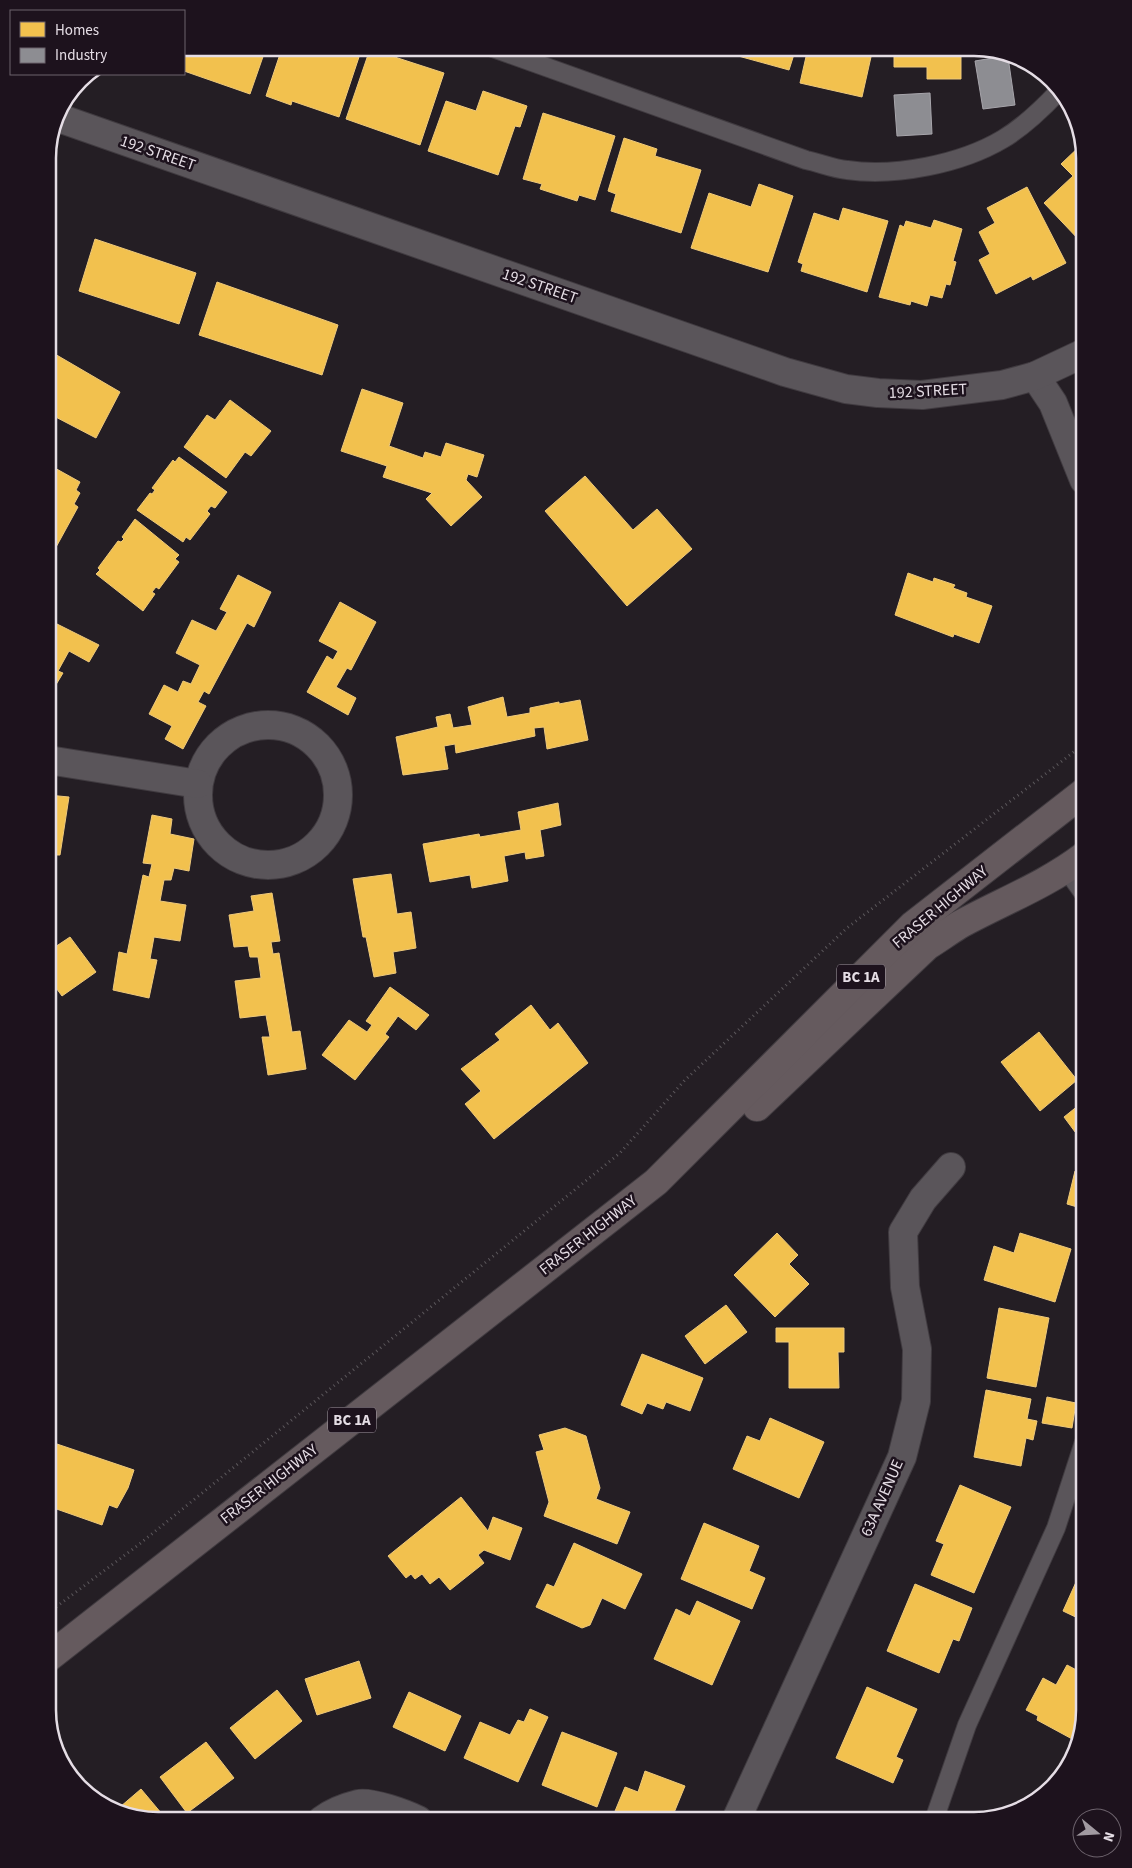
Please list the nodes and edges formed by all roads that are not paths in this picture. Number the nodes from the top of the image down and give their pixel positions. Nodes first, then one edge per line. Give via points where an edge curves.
1 (515, 56) edge
2 (1054, 96) edge
3 (64, 120) edge
4 (1076, 357) edge
5 (1035, 376) junction
6 (1076, 460) edge
7 (56, 761) edge
8 (198, 784) junction
9 (1076, 798) edge
10 (1075, 863) edge
11 (951, 1167) dead end
12 (656, 1182) junction
13 (1076, 1467) edge
14 (56, 1652) edge
15 (339, 1812) edge
16 (401, 1812) edge
17 (740, 1812) edge
18 (937, 1812) edge

1 - 2 lane via 806,160 847,170 886,172 926,168 959,159 1003,139
3 - 5 street, 192 STREET via 815,382 878,394 922,395 1002,385
4 - 5 street, 192 STREET
5 - 6 street via 1053,403
7 - 8 street
8 - 8 street via 198,807 205,829 226,852 239,860 261,866 284,864 305,856 317,846 334,821 339,798 335,774 325,753 308,737 286,727 263,725 240,730 220,743 206,762
9 - 12 main road, FRASER HIGHWAY / BC 1A via 913,925
10 - 12 main road, FRASER HIGHWAY via 927,946 706,1154
11 - 17 street, 63A AVENUE via 923,1199 903,1232 905,1287 917,1349 916,1401 902,1457
12 - 14 main road, FRASER HIGHWAY / BC 1A
13 - 18 lane via 1056,1528 967,1726
15 - 16 street via 360,1804

